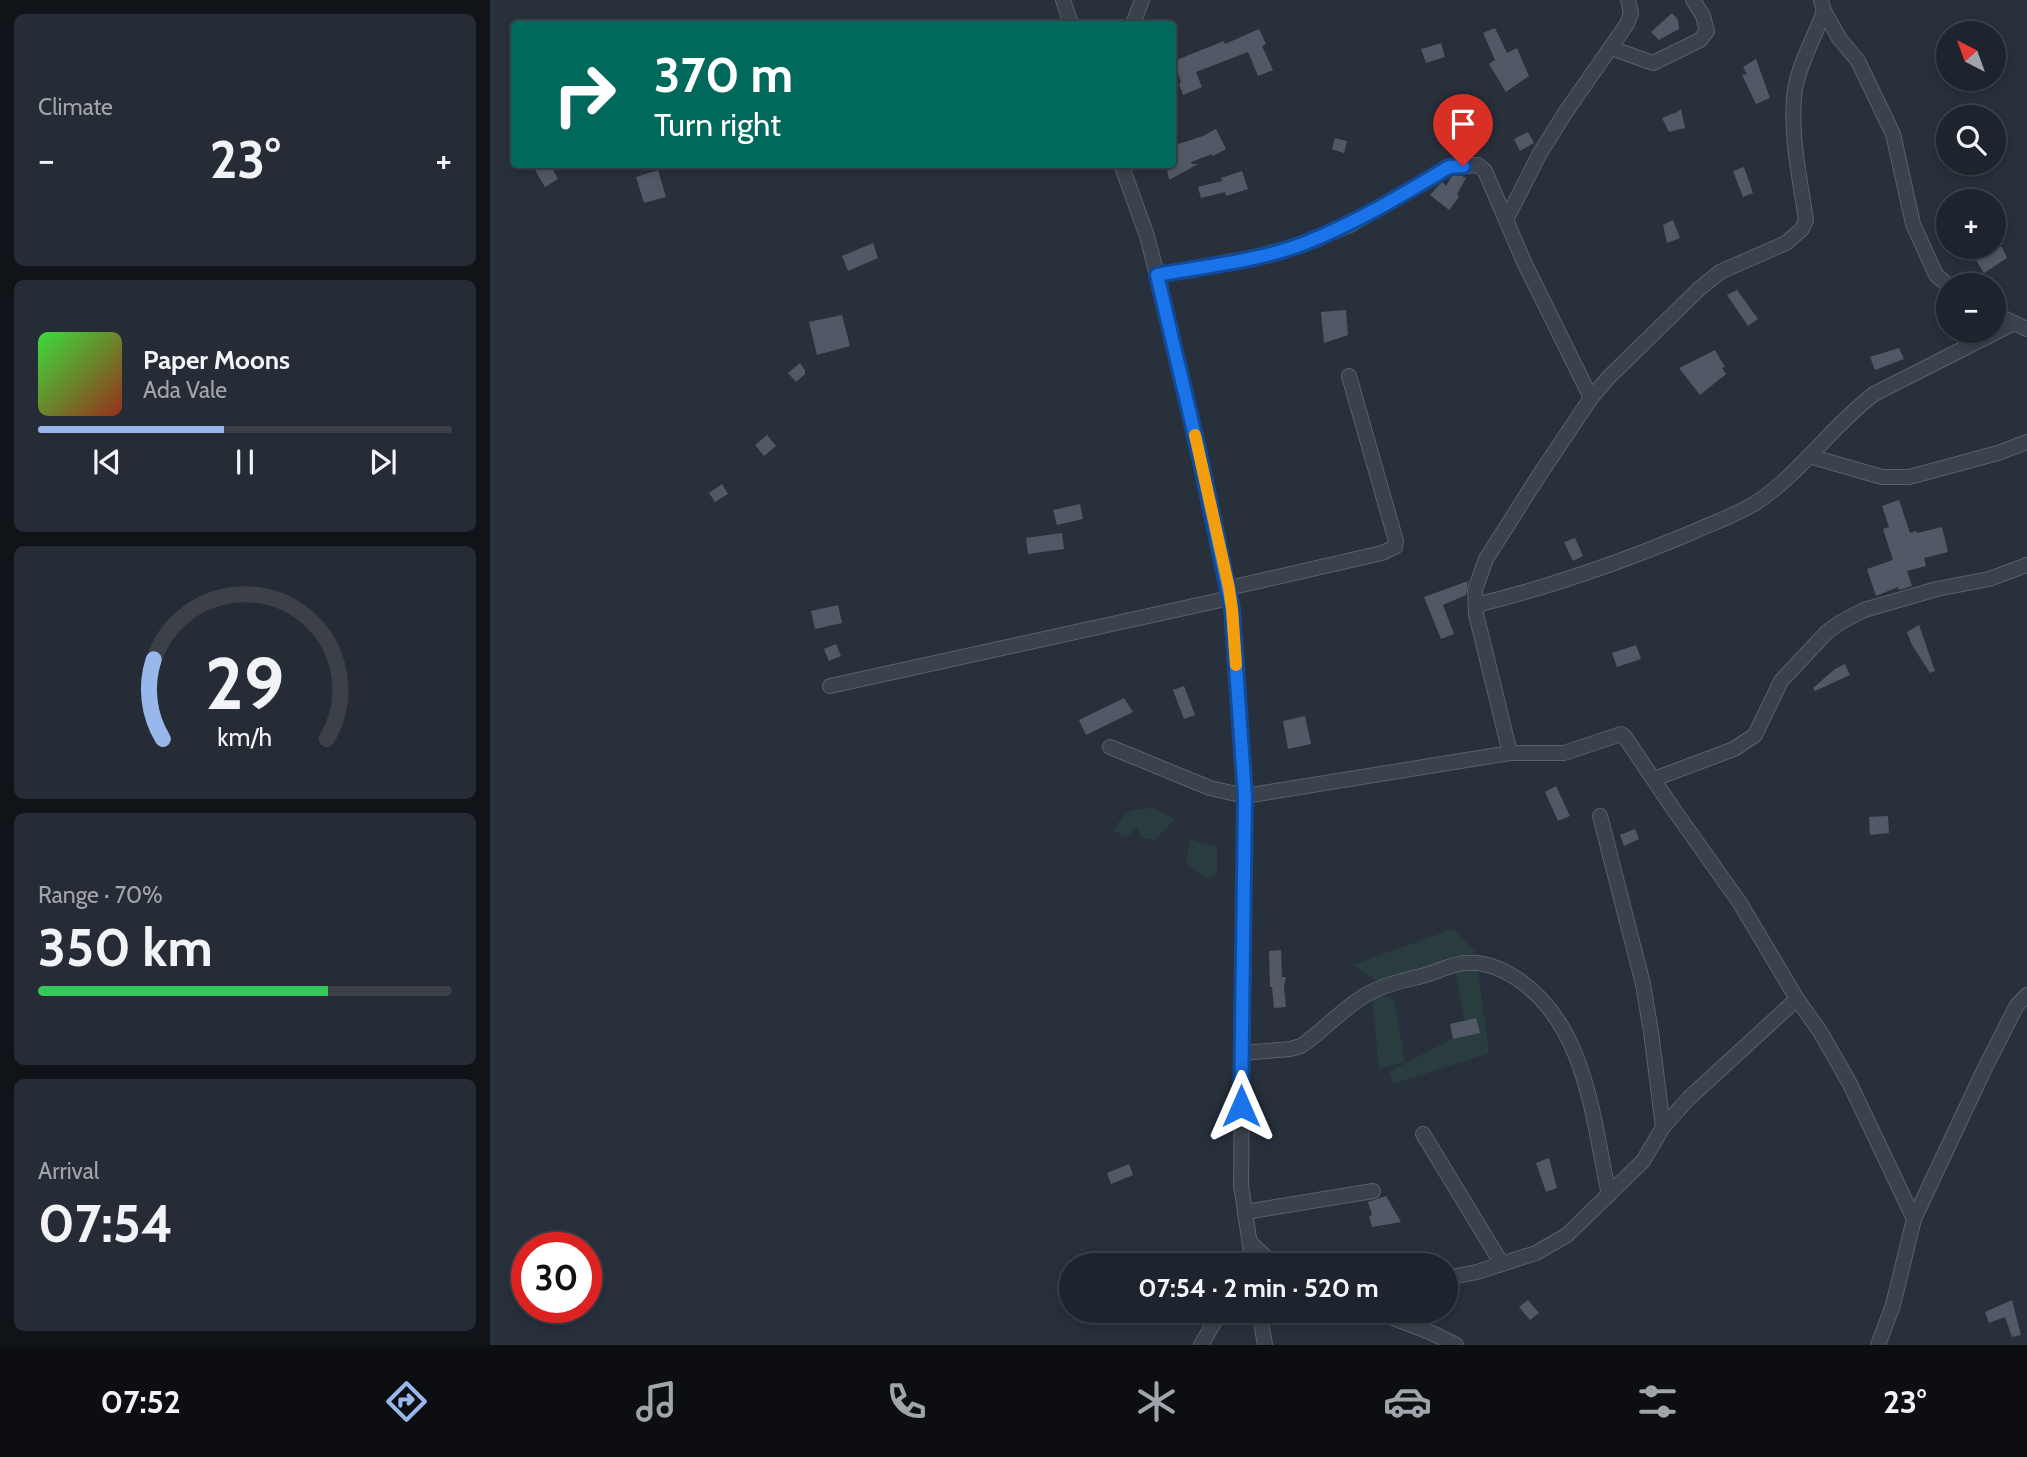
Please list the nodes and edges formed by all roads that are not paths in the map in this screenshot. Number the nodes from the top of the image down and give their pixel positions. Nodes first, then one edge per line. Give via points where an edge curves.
1 (1063, 0) edge
2 (1142, 0) edge
3 (1628, 0) edge
4 (1693, 0) edge
5 (1823, 6) edge
6 (1070, 21) edge
7 (1134, 21) edge
8 (1611, 48) junction
9 (1122, 168) edge
10 (1506, 220) junction
11 (1157, 275) junction
12 (1936, 275) edge
13 (2020, 326) edge
14 (1349, 376) dead end
15 (1591, 398) junction
16 (2027, 442) edge
17 (1809, 456) junction
18 (2027, 565) edge
19 (1230, 593) junction
20 (1477, 608) junction
21 (830, 686) dead end
22 (1110, 747) dead end
23 (1510, 753) junction
24 (1654, 779) junction
25 (1245, 796) junction
26 (1600, 816) dead end
27 (2027, 995) edge
28 (1797, 999) junction
29 (1242, 1054) junction
30 (1663, 1127) junction
31 (1423, 1134) dead end
32 (1373, 1191) dead end
33 (1609, 1195) junction
34 (1245, 1212) junction
35 (1914, 1219) junction
36 (1250, 1241) junction
37 (1252, 1253) edge
38 (1262, 1253) edge
39 (1502, 1264) junction
40 (1458, 1276) edge
41 (1214, 1323) edge
42 (1261, 1323) edge
43 (1406, 1323) edge
44 (1201, 1345) edge
45 (1265, 1345) edge
46 (1455, 1345) edge
47 (1878, 1345) edge

1 - 6 street
2 - 7 street
3 - 8 street via 1627,24
4 - 8 street via 1707,31 1700,40 1653,62
5 - 12 street via 1839,38 1858,61 1893,134 1913,224
5 - 15 street via 1795,90 1794,143 1806,220 1802,229 1786,243 1720,272
8 - 10 street via 1540,153
9 - 11 street
10 - 11 street via 1478,164 1449,167 1350,225 1303,244
10 - 15 street
11 - 19 street
13 - 17 street via 1874,394
14 - 19 street via 1395,547
15 - 20 street via 1486,559 1475,590
16 - 17 street via 1909,477 1882,477
17 - 20 street via 1738,512 1657,547
18 - 24 street via 1864,610 1841,622 1826,632 1782,681 1755,735 1734,749
19 - 21 street
19 - 25 street
20 - 23 street
22 - 25 street via 1210,788
23 - 24 street via 1564,753 1621,734
23 - 25 street
24 - 28 street via 1740,903
25 - 29 street
26 - 30 street via 1643,984
27 - 35 street via 2017,1005 1988,1061
28 - 30 street
28 - 35 street via 1850,1084
29 - 33 street via 1301,1046 1377,989 1463,963 1505,970 1533,990 1566,1034 1587,1092
29 - 34 street
30 - 33 street via 1643,1161
31 - 39 street
32 - 34 street
33 - 39 street via 1567,1235 1536,1253
34 - 36 street
35 - 47 street
36 - 37 street
36 - 38 street
39 - 40 street
41 - 44 street
42 - 45 street
43 - 46 street

